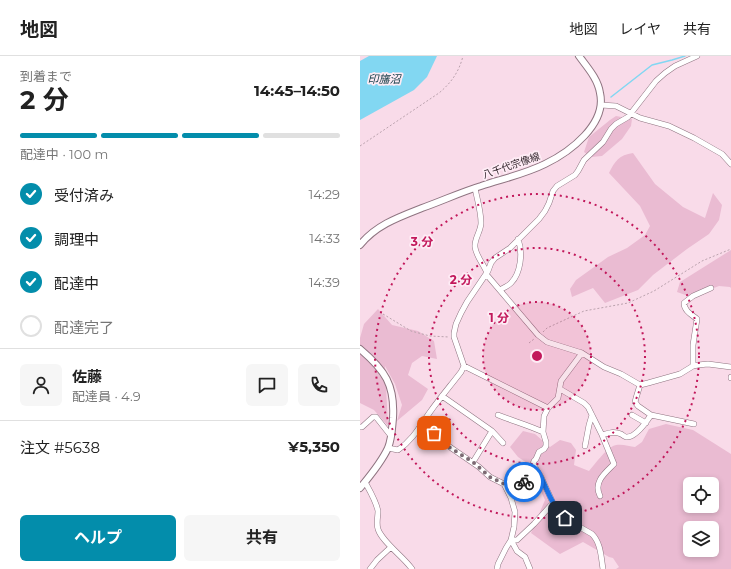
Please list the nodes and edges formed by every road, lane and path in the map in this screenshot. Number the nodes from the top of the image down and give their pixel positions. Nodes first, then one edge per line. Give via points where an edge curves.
1 (463, 56) edge
2 (579, 56) edge
3 (697, 56) edge
4 (601, 105) junction
5 (631, 113) junction
6 (360, 146) edge
7 (731, 164) edge
8 (475, 188) junction
9 (518, 239) junction
10 (360, 244) edge
11 (731, 249) edge
12 (486, 274) junction
13 (711, 288) dead end
14 (500, 290) junction
15 (383, 314) dead end
16 (538, 335) junction
17 (454, 337) junction
18 (529, 343) dead end
19 (360, 349) edge
20 (582, 353) junction
21 (464, 366) junction
22 (693, 366) junction
23 (731, 367) edge
24 (640, 385) junction
25 (560, 389) junction
26 (442, 396) junction
27 (548, 408) junction
28 (498, 415) dead end
29 (592, 415) junction
30 (632, 415) dead end
31 (651, 415) junction
32 (424, 423) junction
33 (646, 423) junction
34 (694, 424) dead end
35 (360, 427) edge
36 (492, 431) junction
37 (543, 432) junction
38 (602, 435) junction
39 (391, 436) junction
40 (503, 443) dead end
41 (585, 446) dead end
42 (388, 448) junction
43 (473, 462) junction
44 (541, 477) junction
45 (365, 482) junction
46 (504, 484) junction
47 (360, 488) edge
48 (600, 496) dead end
49 (553, 503) junction
50 (511, 540) junction
51 (391, 547) junction
52 (370, 569) edge
53 (412, 569) edge
54 (497, 569) edge
55 (530, 569) edge
56 (603, 569) edge

1 - 6 path via 456,74 439,93
2 - 4 main road, 八千代宗像線 via 598,83
3 - 5 street via 665,73
4 - 5 street via 616,106
4 - 8 main road, 八千代宗像線 via 590,129 559,156 525,172
5 - 7 street via 694,138 722,154
5 - 9 street via 611,129 603,142 584,160 575,175 557,186 545,211
8 - 10 main road, 八千代宗像線 via 385,223
8 - 12 street via 481,223 474,246
9 - 12 street via 495,258
9 - 14 street via 521,256 516,276
11 - 16 path via 702,261 654,291 628,303 584,311 547,328
12 - 14 street
12 - 17 street via 460,313
13 - 22 street via 684,303 686,310 697,319
14 - 16 street
15 - 17 path via 411,331 430,336
16 - 18 path
16 - 20 street via 547,342
17 - 21 street
19 - 39 main road via 382,370 392,392
20 - 24 street
20 - 25 street via 561,380
21 - 26 street
21 - 27 street via 502,388
22 - 23 street via 708,364
22 - 24 street via 680,374
24 - 31 street via 635,402
25 - 27 street via 558,398
25 - 29 street via 584,403
26 - 32 street
26 - 36 street
27 - 37 street via 544,416
28 - 37 street
29 - 38 street
29 - 41 street
30 - 33 street
31 - 33 street
31 - 34 street
32 - 42 street via 398,450
32 - 43 street via 444,444
33 - 38 street via 628,437 615,432
35 - 39 street via 376,417
36 - 40 street
36 - 43 street
37 - 44 street via 546,446 533,462
38 - 48 street via 614,464 599,480
39 - 42 main road
42 - 45 main road
43 - 46 street via 490,477
44 - 46 street
44 - 49 street
45 - 47 main road
45 - 51 street via 378,512 378,530
46 - 50 street via 515,512
49 - 50 street via 517,540
49 - 56 street via 565,518 592,534 599,547
50 - 54 street
50 - 55 street via 517,551 525,557
51 - 52 street
51 - 53 street

